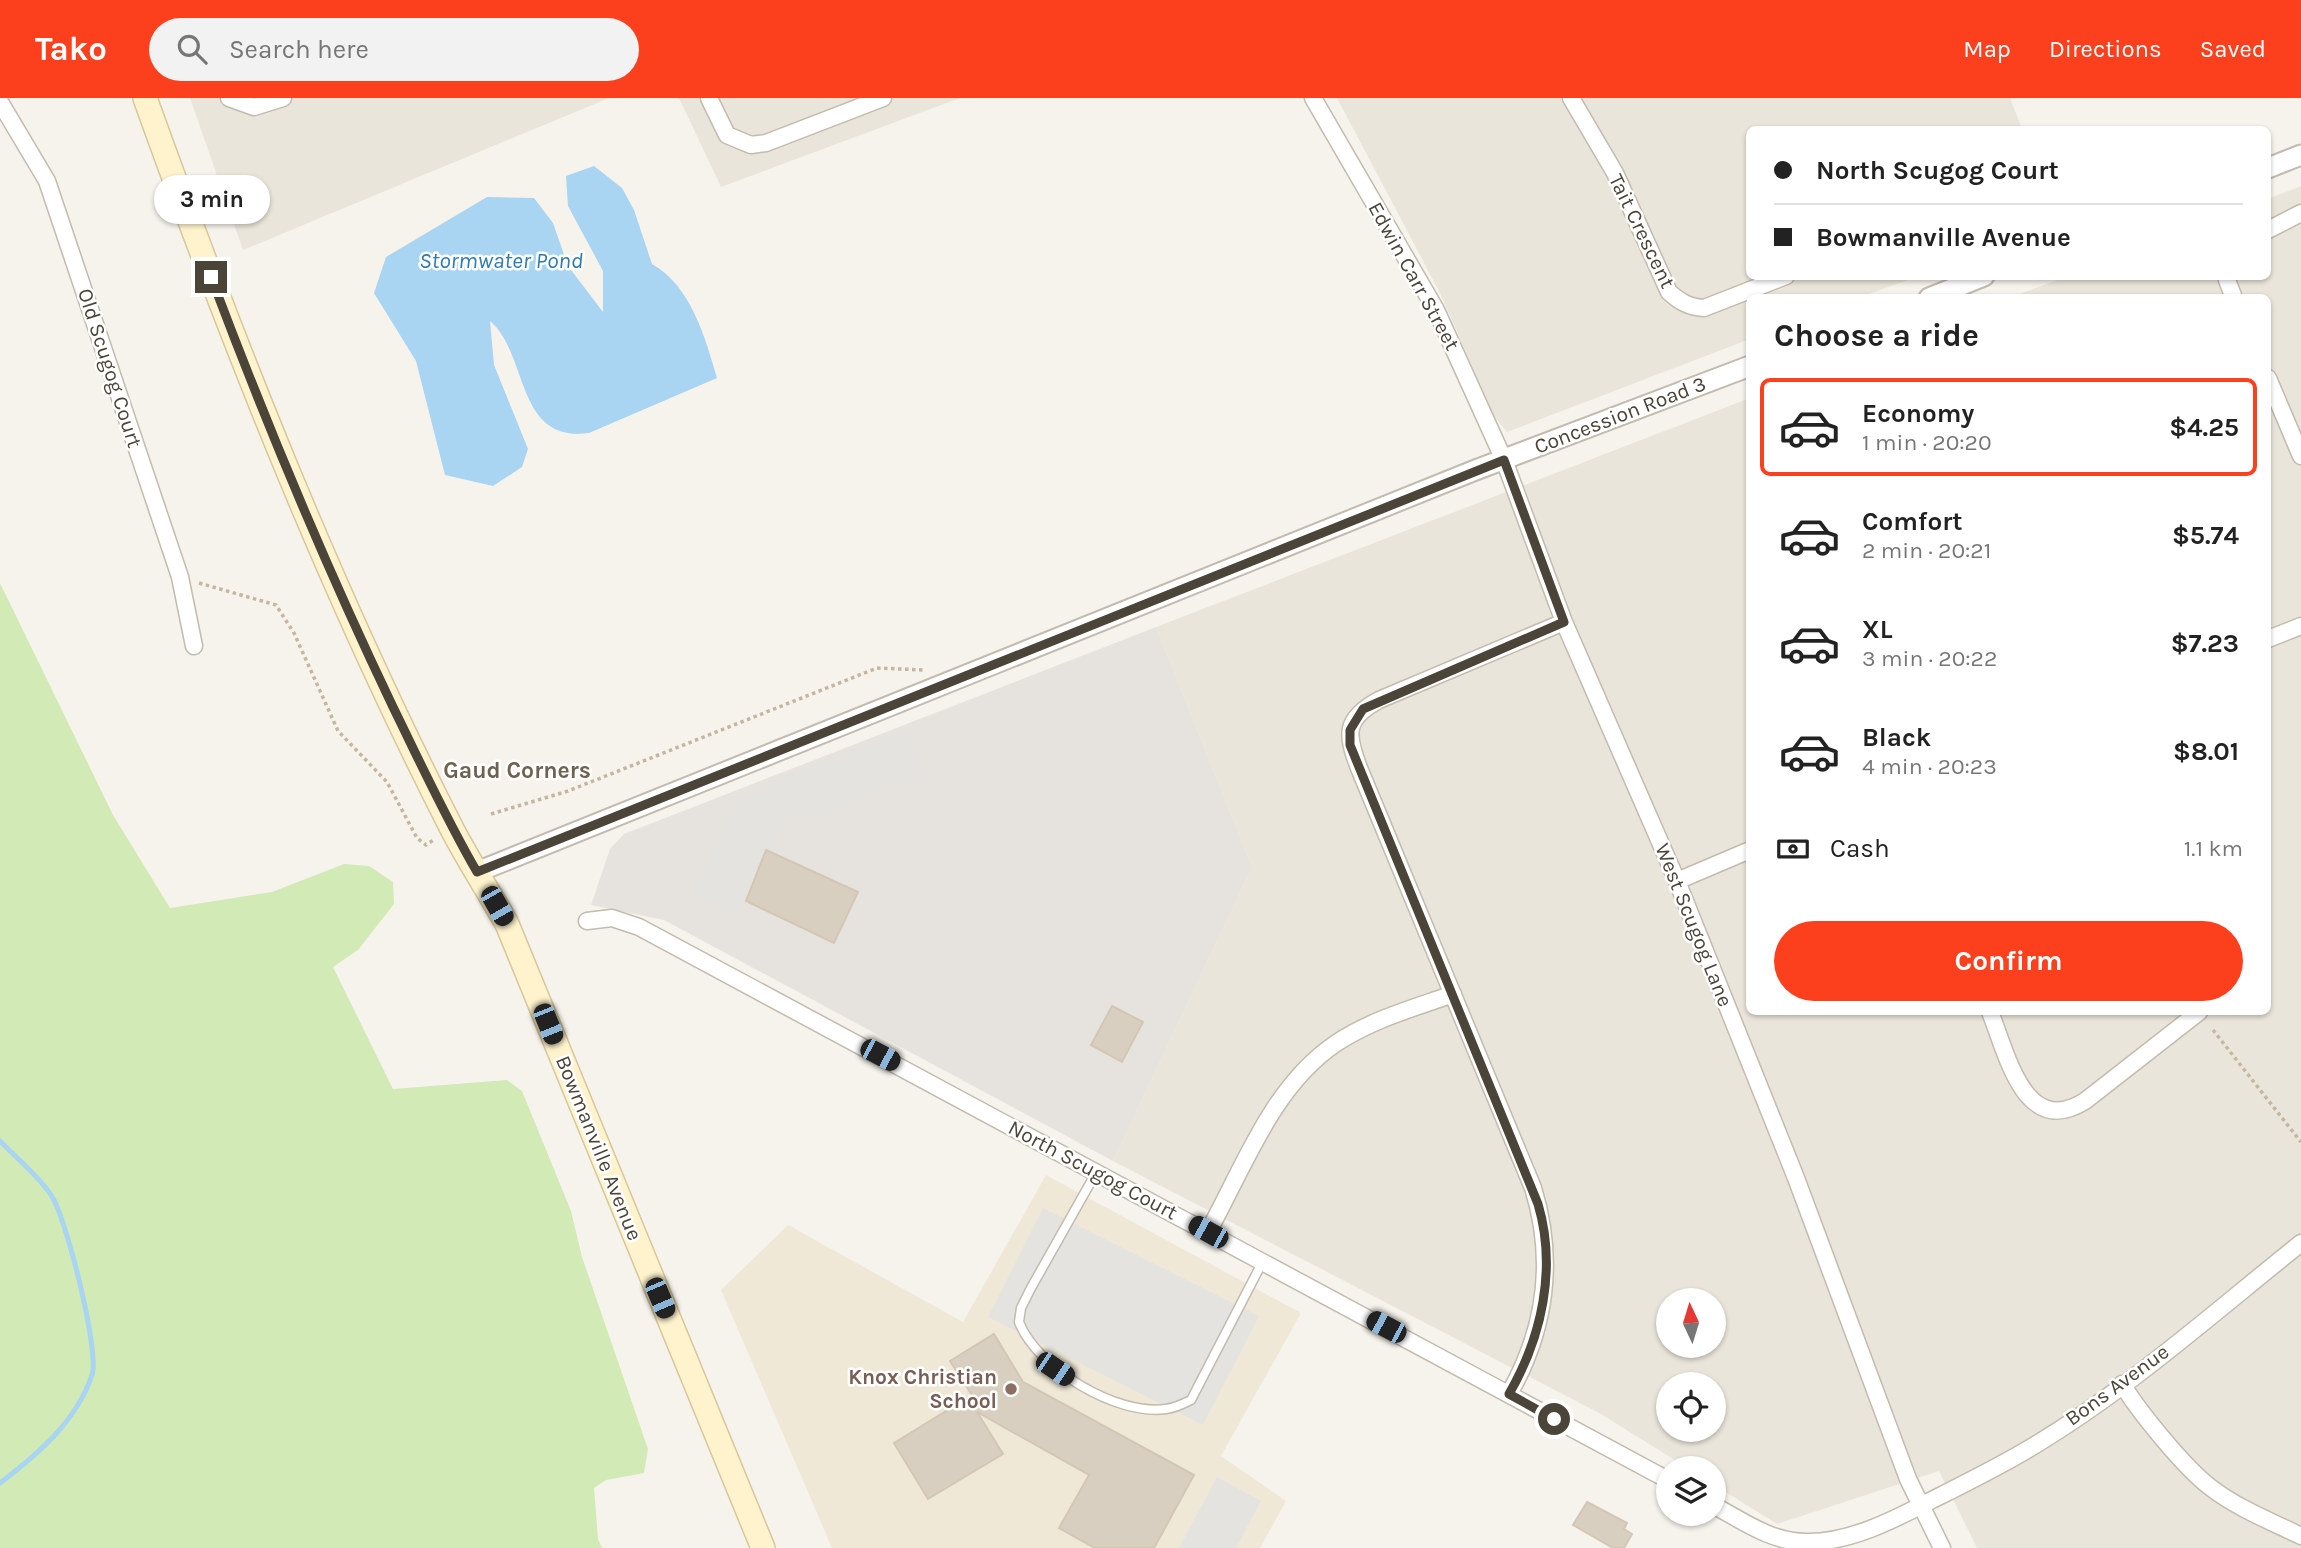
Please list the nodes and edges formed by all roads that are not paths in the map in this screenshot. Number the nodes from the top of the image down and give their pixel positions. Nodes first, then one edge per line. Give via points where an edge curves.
1 (145, 98) edge
2 (229, 98) edge
3 (283, 98) edge
4 (709, 98) edge
5 (883, 98) edge
6 (1313, 98) edge
7 (1570, 98) edge
8 (0, 102) edge
9 (2301, 155) edge
10 (2271, 167) edge
11 (2301, 213) edge
12 (2271, 228) edge
13 (1776, 280) edge
14 (1974, 280) edge
15 (1939, 294) edge
16 (1746, 368) edge
17 (2271, 385) edge
18 (2301, 456) edge
19 (1504, 460) junction
20 (1564, 622) junction
21 (2301, 626) edge
22 (2271, 638) edge
23 (194, 646) dead end
24 (1746, 852) edge
25 (477, 872) junction
26 (1677, 881) junction
27 (587, 920) dead end
28 (1453, 994) junction
29 (1991, 1015) edge
30 (2195, 1015) edge
31 (1097, 1171) junction
32 (1208, 1232) junction
33 (2301, 1243) edge
34 (1263, 1261) junction
35 (2122, 1384) junction
36 (1509, 1394) junction
37 (1656, 1474) edge
38 (1919, 1506) junction
39 (1726, 1512) edge
40 (2301, 1536) edge
41 (763, 1548) edge
42 (1942, 1548) edge

1 - 25 main road, Bowmanville Avenue via 263,412 350,617 452,830
2 - 3 street via 254,107
4 - 5 street via 727,135 751,145 780,139
6 - 19 street, Edwin Carr Street via 1436,310
7 - 13 street, Tait Crescent via 1615,173 1669,292 1679,301 1704,308
8 - 23 street, Old Scugog Court via 47,181 180,578
9 - 10 street
11 - 12 street
14 - 15 street
16 - 19 street, Concession Road 3
17 - 18 street
19 - 20 street, West Scugog Lane
19 - 25 street, Concession Road 3
20 - 26 street, West Scugog Lane
20 - 28 street via 1379,700 1363,709 1350,730 1355,757
21 - 22 street
24 - 26 street
25 - 41 main road, Bowmanville Avenue via 507,924
26 - 38 street, West Scugog Lane via 1796,1178
27 - 31 street, North Scugog Court via 612,918 639,927
28 - 32 street via 1366,1026 1306,1068 1274,1111
28 - 36 street via 1543,1219 1547,1275 1541,1316
29 - 30 street via 2021,1087 2039,1108 2051,1111 2076,1107
31 - 32 street, North Scugog Court
31 - 34 lane via 1031,1288 1019,1322 1042,1357 1082,1385 1123,1403 1149,1408 1165,1409 1191,1400
32 - 34 street, North Scugog Court
33 - 35 street, Bons Avenue
34 - 36 street, North Scugog Court
35 - 38 street, Bons Avenue via 2026,1450
35 - 40 street via 2136,1406 2209,1486
36 - 37 street, North Scugog Court
38 - 39 street via 1862,1531 1807,1542 1780,1539
38 - 42 street, West Scugog Lane

